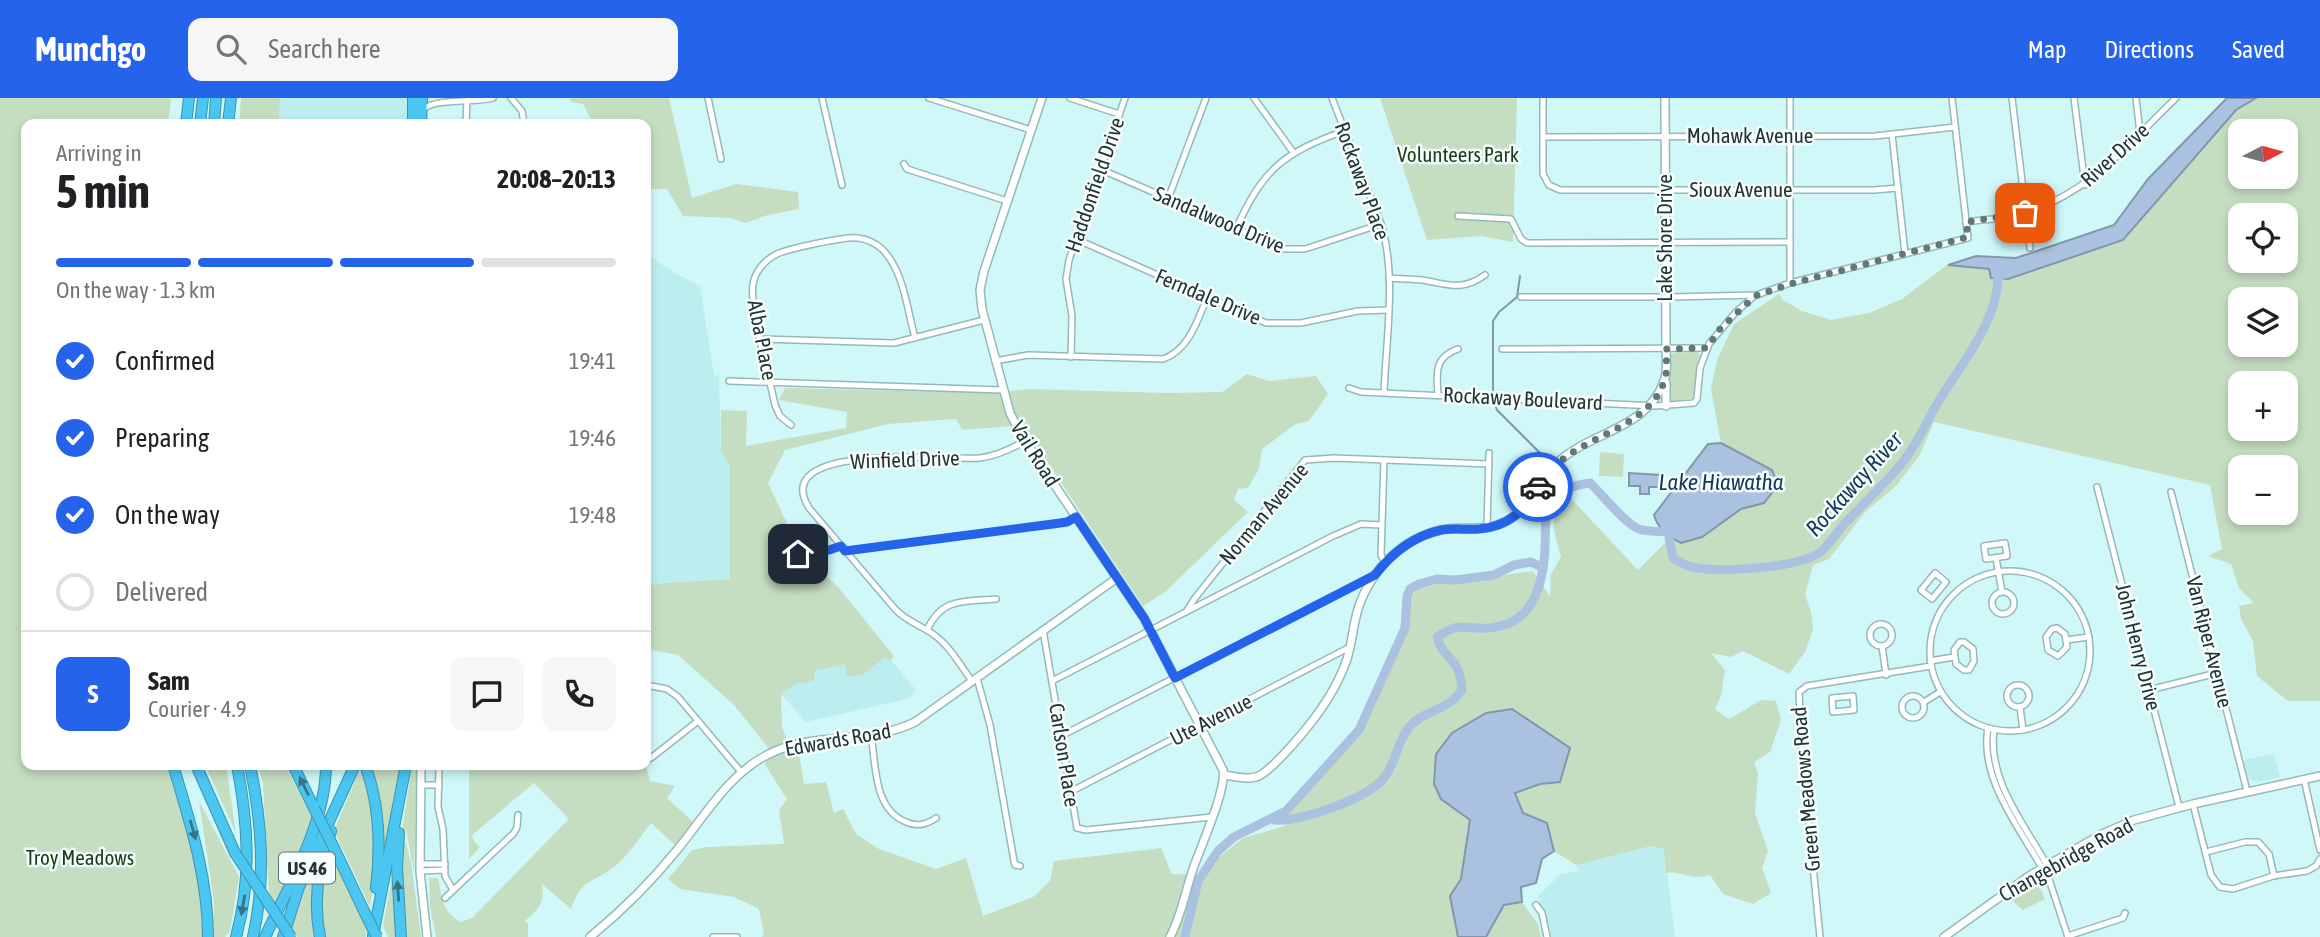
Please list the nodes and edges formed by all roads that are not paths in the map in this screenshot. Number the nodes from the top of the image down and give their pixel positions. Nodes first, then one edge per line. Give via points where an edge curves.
1 (188, 98) edge
2 (203, 98) edge
3 (216, 98) edge
4 (231, 98) edge
5 (413, 98) edge
6 (422, 98) edge
7 (431, 98) edge
8 (493, 98) edge
9 (511, 98) edge
10 (708, 98) edge
11 (822, 98) edge
12 (929, 98) edge
13 (962, 98) edge
14 (1042, 98) edge
15 (1070, 98) edge
16 (1125, 98) edge
17 (1206, 98) edge
18 (1254, 98) edge
19 (1332, 98) edge
20 (1543, 98) edge
21 (1665, 98) edge
22 (1790, 98) edge
23 (1952, 98) edge
24 (2012, 98) edge
25 (2074, 98) edge
26 (2136, 98) edge
27 (2176, 98) edge
28 (467, 99) edge
29 (439, 101) junction
30 (959, 107) junction
31 (1119, 114) junction
32 (186, 119) edge
33 (201, 119) edge
34 (214, 119) edge
35 (229, 119) edge
36 (413, 119) edge
37 (421, 119) edge
38 (421, 119) edge
39 (466, 119) edge
40 (523, 119) edge
41 (1955, 127) junction
42 (1031, 130) junction
43 (1344, 131) junction
44 (2140, 133) junction
45 (1892, 134) junction
46 (1790, 136) junction
47 (1544, 137) junction
48 (1665, 137) junction
49 (1293, 152) junction
50 (722, 159) dead end
51 (904, 164) dead end
52 (1100, 169) junction
53 (842, 185) dead end
54 (2085, 185) junction
55 (1898, 188) junction
56 (1665, 190) junction
57 (1790, 190) junction
58 (1168, 199) junction
59 (1007, 201) junction
60 (2025, 213) junction
61 (1458, 216) dead end
62 (1966, 222) junction
63 (1381, 225) junction
64 (1236, 229) junction
65 (1076, 239) junction
66 (1790, 242) junction
67 (1665, 243) junction
68 (2030, 248) dead end
69 (1905, 254) junction
70 (1485, 275) dead end
71 (1389, 278) junction
72 (1790, 284) junction
73 (1759, 294) junction
74 (1521, 297) dead end
75 (1665, 297) junction
76 (1207, 298) junction
77 (1388, 310) junction
78 (984, 320) junction
79 (915, 338) junction
80 (761, 339) junction
81 (1707, 348) junction
82 (1458, 349) dead end
83 (1502, 349) dead end
84 (1666, 349) junction
85 (1071, 357) junction
86 (995, 361) junction
87 (1665, 379) junction
88 (729, 381) dead end
89 (771, 382) junction
90 (1349, 388) dead end
91 (1002, 390) junction
92 (1384, 392) junction
93 (1438, 394) junction
94 (1648, 406) junction
95 (1666, 406) junction
96 (791, 425) dead end
97 (1025, 441) junction
98 (1489, 453) dead end
99 (1384, 460) junction
100 (1489, 464) junction
101 (2097, 487) dead end
102 (2171, 492) dead end
103 (1076, 517) junction
104 (1382, 525) junction
105 (1487, 528) junction
106 (843, 548) junction
107 (798, 554) dead end
108 (1996, 558) junction
109 (1385, 563) junction
110 (1998, 571) junction
111 (1375, 575) junction
112 (1117, 578) junction
113 (2001, 592) junction
114 (1938, 593) junction
115 (996, 599) dead end
116 (1947, 600) junction
117 (1186, 612) junction
118 (927, 630) junction
119 (1043, 630) junction
120 (1150, 630) junction
121 (2089, 637) junction
122 (2066, 640) junction
123 (1882, 646) junction
124 (1351, 647) junction
125 (1954, 657) junction
126 (1930, 664) junction
127 (2217, 673) junction
128 (1886, 675) junction
129 (1175, 678) junction
130 (975, 680) junction
131 (1052, 681) junction
132 (1840, 682) junction
133 (651, 686) edge
134 (2149, 690) junction
135 (1940, 692) junction
136 (1842, 697) junction
137 (1924, 702) junction
138 (2020, 707) junction
139 (698, 721) junction
140 (1200, 725) junction
141 (1991, 729) junction
142 (2022, 730) junction
143 (871, 735) junction
144 (1061, 736) junction
145 (651, 758) dead end
146 (174, 770) edge
147 (197, 770) edge
148 (238, 770) edge
149 (251, 770) edge
150 (295, 770) edge
151 (325, 770) edge
152 (353, 770) edge
153 (367, 770) edge
154 (405, 770) edge
155 (421, 770) edge
156 (439, 770) edge
157 (741, 772) junction
158 (1224, 775) junction
159 (2320, 776) edge
160 (2304, 779) junction
161 (421, 785) junction
162 (439, 785) junction
163 (2248, 791) junction
164 (1070, 792) junction
165 (338, 801) junction
166 (2193, 804) junction
167 (2179, 807) junction
168 (398, 808) junction
169 (518, 815) dead end
170 (1212, 817) junction
171 (936, 818) dead end
172 (2320, 850) edge
173 (2206, 852) junction
174 (2320, 859) edge
175 (1020, 866) dead end
176 (2045, 866) junction
177 (445, 867) junction
178 (420, 868) junction
179 (2274, 876) junction
180 (453, 890) junction
181 (445, 898) dead end
182 (1536, 905) dead end
183 (377, 914) junction
184 (2125, 914) dead end
185 (208, 937) edge
186 (236, 937) edge
187 (253, 937) edge
188 (265, 937) edge
189 (284, 937) edge
190 (291, 937) edge
191 (320, 937) edge
192 (375, 937) edge
193 (401, 937) edge
194 (427, 937) edge
195 (590, 937) edge
196 (713, 937) edge
197 (737, 937) edge
198 (1170, 937) edge
199 (1547, 937) edge
200 (1820, 937) edge
201 (1944, 937) edge
202 (2068, 937) edge

1 - 32 highway
2 - 33 highway
3 - 34 highway
4 - 35 highway
5 - 36 highway
6 - 37 highway
7 - 29 street
8 - 28 street
9 - 40 street
10 - 50 street
11 - 53 street
12 - 30 street
13 - 30 street
14 - 42 street, Vail Road
15 - 31 street
16 - 31 street, Haddonfield Drive
17 - 58 street
18 - 49 street
19 - 43 street, Rockaway Place
20 - 47 street, Sioux Avenue
21 - 48 street, Lake Shore Drive
22 - 46 street
23 - 41 street
24 - 60 street
25 - 54 street
26 - 44 street
27 - 44 street, River Drive
28 - 29 street
28 - 39 street
29 - 38 street via 427,105
30 - 42 street
31 - 52 street, Haddonfield Drive
41 - 45 street, Mohawk Avenue
41 - 62 street
42 - 59 street, Vail Road
43 - 49 street
43 - 63 street, Rockaway Place
44 - 54 street, River Drive
45 - 46 street, Mohawk Avenue
45 - 55 street
46 - 48 street, Mohawk Avenue
46 - 57 street
47 - 48 street, Mohawk Avenue
47 - 56 street, Sioux Avenue via 1543,174 1554,188
48 - 56 street, Lake Shore Drive
49 - 64 street via 1258,187
51 - 59 street via 907,169
52 - 58 street, Sandalwood Drive
52 - 65 street, Haddonfield Drive
54 - 60 street, River Drive
55 - 57 street, Sioux Avenue
55 - 69 street
56 - 57 street, Sioux Avenue
56 - 67 street, Lake Shore Drive
57 - 66 street
58 - 64 street, Sandalwood Drive
59 - 78 street, Vail Road via 981,280
60 - 62 street, River Drive
60 - 68 street
61 - 67 street via 1511,219 1527,243
62 - 69 street via 1968,237
63 - 64 street, Sandalwood Drive via 1297,250 1272,246
63 - 71 street, Rockaway Place
65 - 76 street, Ferndale Drive
65 - 85 street, Haddonfield Drive via 1066,279 1072,316
66 - 67 street
66 - 72 street
67 - 75 street, Lake Shore Drive
69 - 72 street
70 - 71 street via 1453,287
71 - 77 street, Rockaway Place
72 - 73 street
73 - 75 street
73 - 81 street via 1735,313
74 - 75 street
75 - 84 street, Lake Shore Drive
76 - 77 street, Ferndale Drive via 1276,324
76 - 85 street via 1187,341 1169,357
77 - 92 street, Rockaway Place
78 - 79 street
78 - 86 street, Vail Road
79 - 80 street via 885,344
79 - 80 street, Alba Place via 891,261 878,246 855,237 784,251 763,265 752,291
80 - 89 street, Alba Place
81 - 84 street
81 - 95 street, Rockaway Boulevard via 1697,400
82 - 93 street via 1439,361
83 - 84 street
84 - 87 street, Lake Shore Drive
85 - 86 street via 1020,356
86 - 91 street, Vail Road
87 - 94 street
87 - 95 street, Lake Shore Drive
88 - 89 street
89 - 91 street
89 - 96 street, Alba Place via 777,411
90 - 92 street, Rockaway Boulevard
91 - 97 street, Vail Road
92 - 93 street, Rockaway Boulevard
93 - 94 street, Rockaway Boulevard
94 - 95 street, Rockaway Boulevard
94 - 105 street via 1625,425 1578,447 1554,466 1519,513
97 - 103 street, Vail Road
97 - 106 street, Winfield Drive via 981,458 876,458 816,469 805,481 805,500
98 - 100 street
99 - 100 street, Norman Avenue
99 - 104 street
99 - 117 street, Norman Avenue via 1303,462
100 - 105 street
101 - 134 street, John Henry Drive
102 - 127 street, Van Riper Avenue
103 - 106 street via 1053,524
103 - 112 street, Vail Road
104 - 109 street
104 - 117 street via 1355,526
105 - 109 street via 1431,533 1402,547
106 - 107 street
106 - 118 street, Winfield Drive via 903,617
108 - 108 street via 2007,556 2005,543 1984,546 1986,559
108 - 110 street
109 - 111 street
110 - 113 street
110 - 116 street via 1972,579
110 - 121 street via 2028,572 2054,584 2075,604
111 - 124 street via 1359,606
111 - 129 street
112 - 119 street, Edwards Road
112 - 120 street, Vail Road
113 - 113 street via 1993,608 2008,614 2014,598
114 - 114 street via 1932,599 1921,590 1935,573 1947,582
114 - 116 street
115 - 118 street via 943,608
116 - 126 street via 1933,624
117 - 120 street
118 - 130 street, Winfield Drive
119 - 130 street, Edwards Road
119 - 131 street, Carlson Place
120 - 129 street, Vail Road
120 - 131 street
121 - 122 street
121 - 142 street via 2088,669 2075,698 2048,722
122 - 122 street via 2061,656 2048,650 2046,637 2052,629 2065,634
123 - 123 street via 1869,636 1879,624 1892,633
123 - 128 street
124 - 140 street, Ute Avenue
124 - 158 street via 1321,710 1268,771 1252,778
125 - 125 street via 1964,670 1975,661 1973,649 1964,642 1954,650
125 - 126 street, Green Meadows Road
126 - 128 street, Green Meadows Road
126 - 135 street
127 - 134 street
127 - 163 street, Van Riper Avenue
128 - 132 street, Green Meadows Road
129 - 140 street, Vail Road
129 - 144 street
130 - 143 street, Edwards Road via 908,726
130 - 175 street, Winfield Drive via 986,708 1014,861
131 - 144 street, Carlson Place
132 - 136 street
132 - 200 street, Green Meadows Road via 1807,686 1798,698
133 - 139 street via 673,692
134 - 167 street, John Henry Drive
135 - 137 street
135 - 141 street via 1963,716
136 - 136 street via 1853,696 1854,710 1833,712 1832,698
137 - 137 street via 1920,718 1903,713 1907,697
138 - 138 street via 2007,701 2013,686 2029,692
138 - 142 street
139 - 145 street
139 - 157 street
140 - 158 street, Vail Road
140 - 164 street, Ute Avenue
141 - 142 street
141 - 176 street via 1998,777
143 - 157 street, Edwards Road via 780,748
143 - 171 street via 881,798 888,809 915,825
144 - 164 street, Carlson Place
146 -> 185 highway via 200,860
147 - 190 highway, bridge via 235,853
148 -> 186 highway via 248,860
149 - 187 highway via 262,858
192 -> 150 highway, bridge
151 - 188 highway via 314,827
152 - 165 highway, US 46
153 - 183 highway via 379,823
154 - 168 highway
155 - 161 street
156 - 162 street
157 - 195 street, Edwards Road via 661,870
158 - 170 street
159 - 160 street, Changebridge Road
160 - 163 street, Changebridge Road
160 - 172 street
161 - 162 street
161 - 178 street
162 - 177 street
163 - 166 street, Changebridge Road
164 - 170 street, Carlson Place via 1079,830
165 - 189 highway, US 46 via 299,887
165 - 191 highway via 318,885
166 - 167 street, Changebridge Road
166 - 173 street
167 - 176 street, Changebridge Road via 2134,820
168 - 183 highway
193 -> 168 highway
169 - 180 street via 514,833
170 - 198 street
173 - 179 street via 2259,842 2269,854
173 - 179 street via 2213,881 2220,887 2233,889
174 - 179 street via 2307,871
176 - 201 street, Changebridge Road
176 - 202 street
177 - 178 street
177 - 180 street
178 - 194 street
180 - 181 street
182 - 199 street
183 - 192 highway
184 - 202 street
196 - 197 street

